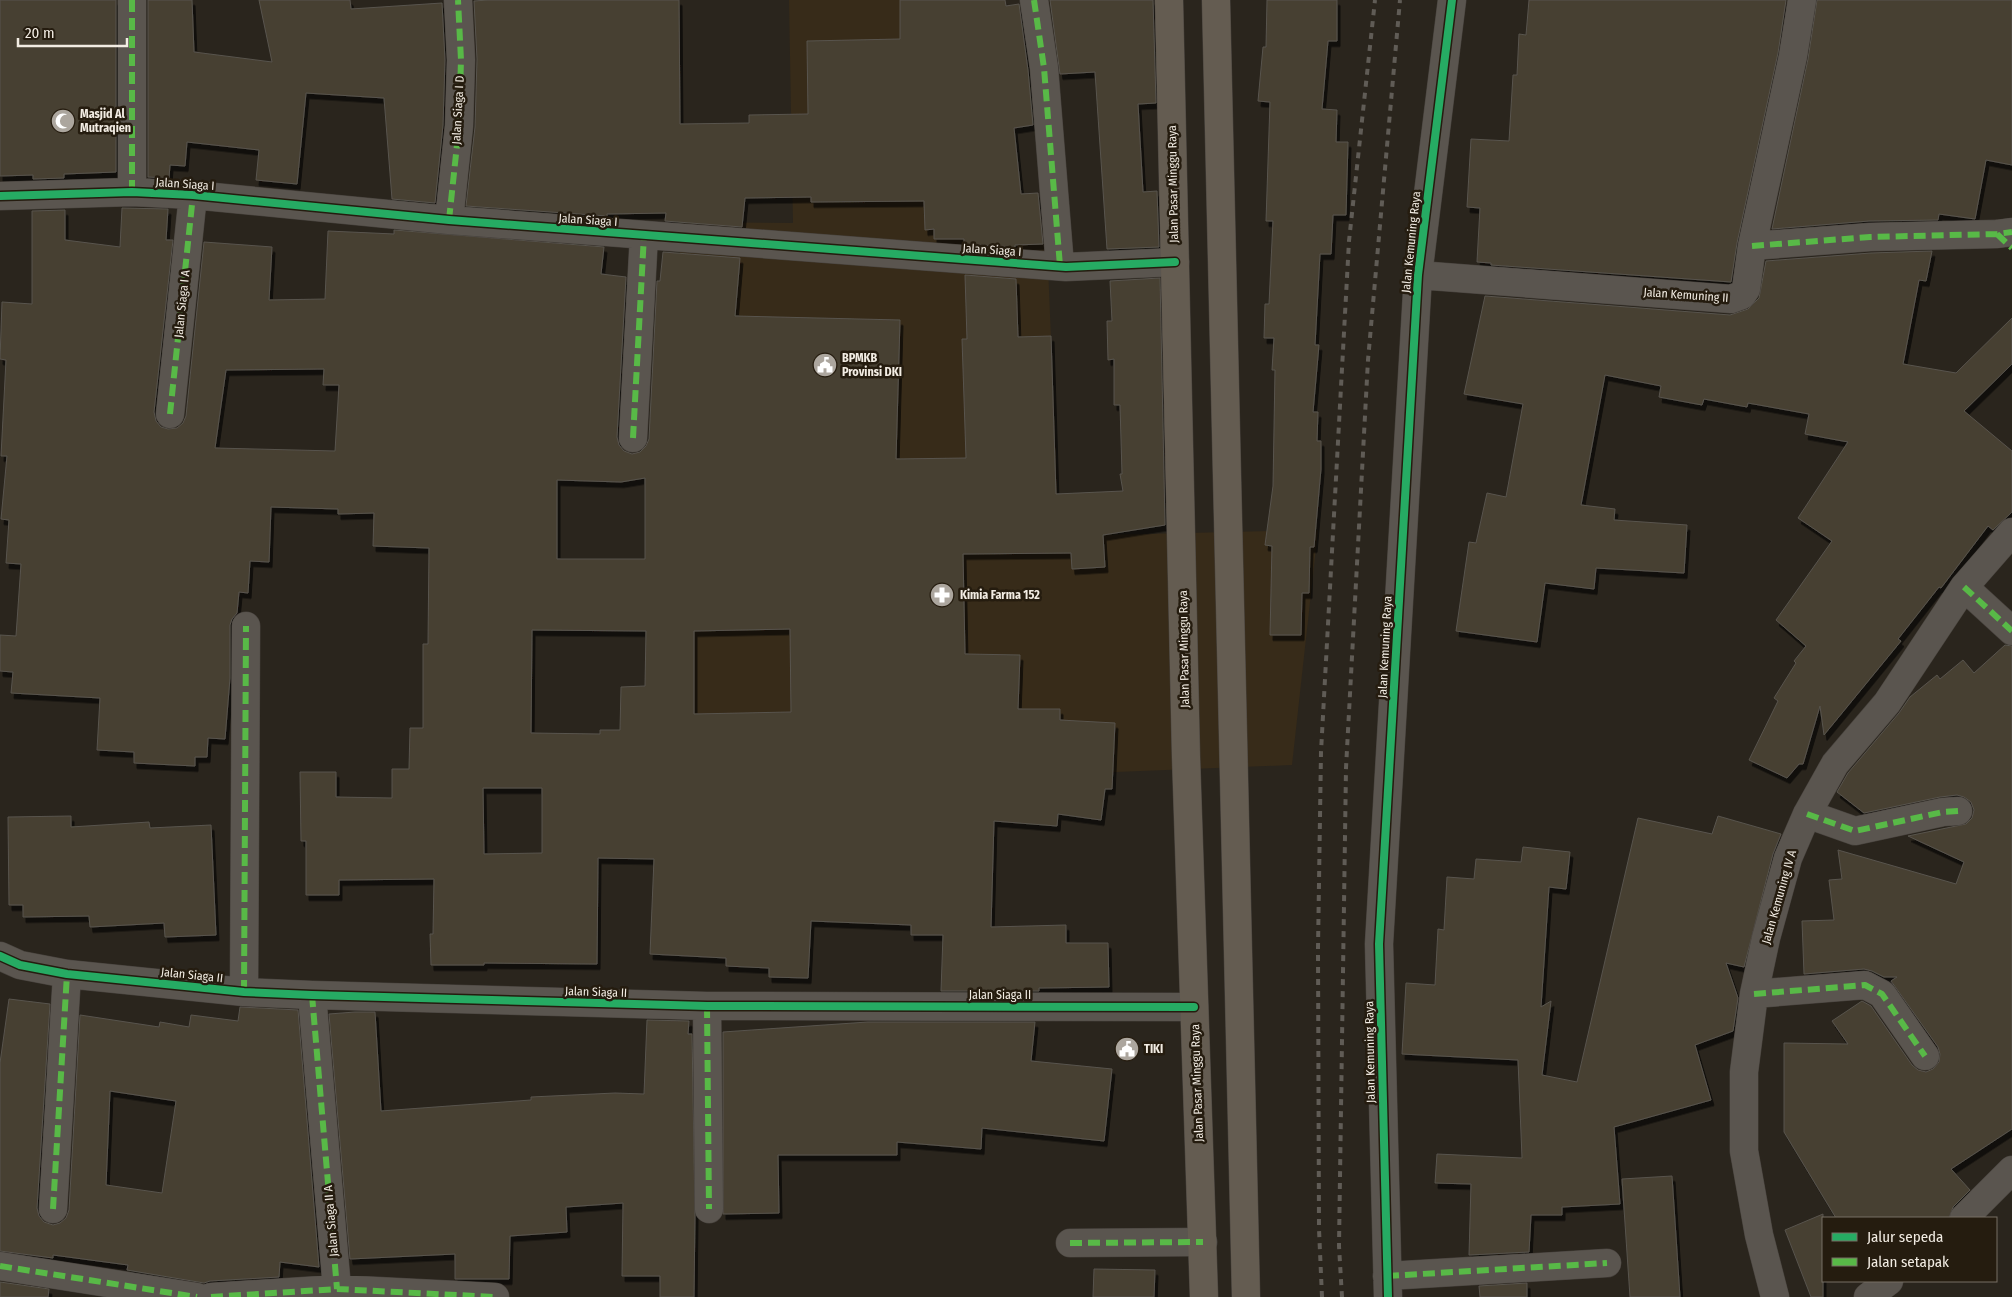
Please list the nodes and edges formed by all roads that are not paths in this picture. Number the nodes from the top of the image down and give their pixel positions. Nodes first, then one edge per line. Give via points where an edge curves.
1 (132, 0) edge
2 (458, 0) edge
3 (1034, 0) edge
4 (1169, 0) edge
5 (1216, 0) edge
6 (1452, 0) edge
7 (1802, 0) edge
8 (132, 192) junction
9 (193, 195) junction
10 (0, 196) edge
11 (449, 220) junction
12 (644, 235) junction
13 (2007, 238) edge
14 (1752, 246) junction
15 (1175, 262) junction
16 (1063, 266) junction
17 (1418, 275) junction
18 (170, 414) dead end
19 (633, 438) dead end
20 (2012, 532) edge
21 (1964, 587) junction
22 (246, 626) dead end
23 (2012, 631) edge
24 (1958, 811) dead end
25 (1808, 814) junction
26 (0, 956) edge
27 (67, 974) junction
28 (244, 992) junction
29 (1754, 994) junction
30 (312, 995) junction
31 (707, 1006) junction
32 (1183, 1007) junction
33 (1925, 1056) dead end
34 (2012, 1170) edge
35 (709, 1209) dead end
36 (53, 1210) dead end
37 (1965, 1217) edge
38 (1190, 1242) junction
39 (1070, 1243) dead end
40 (1607, 1263) dead end
41 (0, 1266) edge
42 (1888, 1282) edge
43 (1388, 1286) edge
44 (337, 1289) junction
45 (197, 1297) edge
46 (211, 1297) edge
47 (495, 1297) edge
48 (1204, 1297) edge
49 (1246, 1297) edge
50 (1775, 1297) edge
51 (1868, 1297) edge

1 - 8 street
2 - 11 street, Jalan Siaga I D via 461,60 459,126
3 - 16 street via 1044,68
4 - 15 main road, Jalan Pasar Minggu Raya
5 - 49 main road
6 - 17 street, Jalan Kemuning Raya
7 - 14 street, Jalan Kemuning II
8 - 9 street, Jalan Siaga I
8 - 10 street, Jalan Siaga I
9 - 11 street, Jalan Siaga I
9 - 18 street, Jalan Siaga I A
11 - 12 street, Jalan Siaga I
12 - 16 street, Jalan Siaga I
12 - 19 street
13 - 14 street via 1870,237
14 - 17 street, Jalan Kemuning II via 1746,289 1742,295 1730,299
15 - 16 street, Jalan Siaga I
15 - 32 main road, Jalan Pasar Minggu Raya via 1186,756
17 - 43 street, Jalan Kemuning Raya via 1379,944
20 - 21 street, Jalan Kemuning IV A
21 - 23 street
21 - 25 street, Jalan Kemuning IV A via 1888,703 1835,764
22 - 28 street
24 - 25 street via 1855,831
25 - 29 street, Jalan Kemuning IV A via 1788,858
26 - 27 street, Jalan Siaga II via 20,965
27 - 28 street, Jalan Siaga II
27 - 36 street
28 - 30 street, Jalan Siaga II
29 - 33 street via 1865,985 1882,994
29 - 50 street, Jalan Kemuning IV A via 1744,1072 1744,1151 1759,1235
30 - 31 street, Jalan Siaga II
30 - 44 street, Jalan Siaga II A
31 - 32 street, Jalan Siaga II
31 - 35 street
32 - 38 main road, Jalan Pasar Minggu Raya
34 - 37 street
38 - 39 street
38 - 48 main road, Jalan Pasar Minggu Raya
40 - 43 street
41 - 45 street
42 - 51 street
44 - 46 street
44 - 47 street

